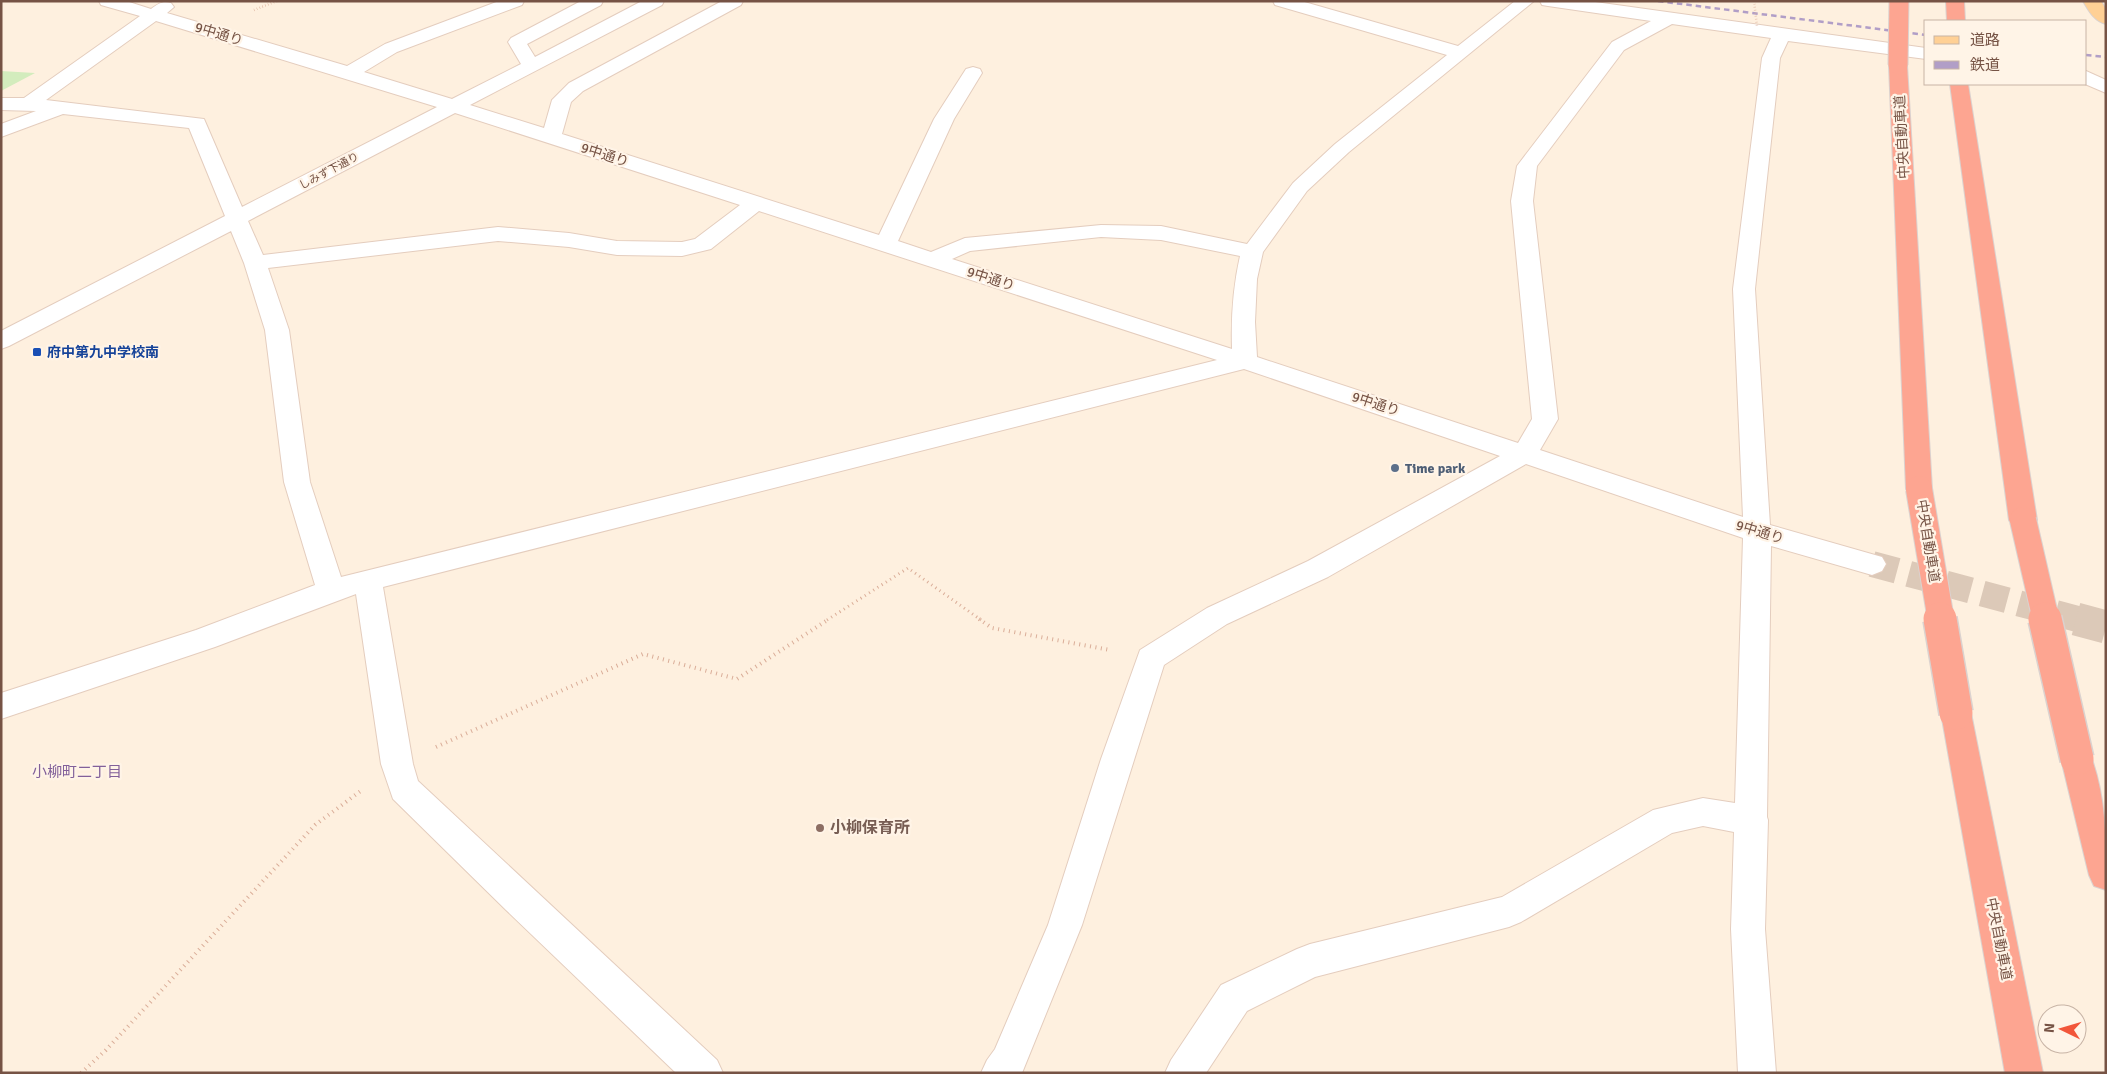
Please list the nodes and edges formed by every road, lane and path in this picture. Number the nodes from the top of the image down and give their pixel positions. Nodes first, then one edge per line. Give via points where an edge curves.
1 (107, 1) edge
2 (172, 1) edge
3 (516, 1) edge
4 (595, 1) edge
5 (735, 1) edge
6 (1281, 1) edge
7 (1526, 1) edge
8 (1548, 1) edge
9 (1754, 1) edge
10 (1898, 1) edge
11 (1955, 1) edge
12 (2092, 1) edge
13 (650, 5) edge
14 (153, 15) junction
15 (1671, 17) junction
16 (2106, 19) edge
17 (1956, 20) edge
18 (1758, 26) dead end
19 (1782, 35) junction
20 (1461, 53) junction
21 (1924, 54) edge
22 (531, 66) junction
23 (349, 73) junction
24 (974, 73) dead end
25 (2087, 77) edge
26 (1959, 85) edge
27 (2106, 86) edge
28 (1, 104) edge
29 (28, 104) junction
30 (452, 106) junction
31 (58, 108) junction
32 (1, 131) edge
33 (551, 137) junction
34 (755, 204) junction
35 (237, 219) junction
36 (884, 244) junction
37 (1252, 252) junction
38 (932, 260) junction
39 (255, 263) junction
40 (1, 342) edge
41 (1245, 361) junction
42 (1525, 453) junction
43 (1757, 532) junction
44 (1872, 564) tunnel mouth
45 (368, 580) junction
46 (331, 591) junction
47 (1152, 658) junction
48 (1, 706) edge
49 (397, 764) junction
50 (1752, 820) junction
51 (2106, 875) edge
52 (81, 1073) edge
53 (704, 1073) edge
54 (1000, 1073) edge
55 (1184, 1073) edge
56 (1757, 1073) edge
57 (2024, 1073) edge

1 - 14 street, 9中通り
2 - 14 street
3 - 23 street via 391,48
4 - 22 street via 517,42
5 - 33 street via 576,87 562,100
6 - 20 street
7 - 20 street
8 - 15 street
9 - 18 path, bridge
10 - 57 highway, 中央自動車道, bridge via 1898,65 1919,489 1956,713
11 - 17 highway
12 - 16 main road
13 - 22 street, しみず下通り
14 - 23 street, 9中通り
14 - 29 street
15 - 19 street
15 - 42 street via 1618,46 1527,166 1522,201 1545,419
19 - 21 street
19 - 43 street via 1771,58 1744,289
20 - 37 street via 1342,148 1300,187
22 - 30 street, しみず下通り
23 - 30 street, 9中通り
24 - 36 street via 944,120
25 - 27 street
26 - 51 highway, bridge via 2023,520
28 - 29 street
29 - 31 street
30 - 33 street, 9中通り
30 - 35 street, しみず下通り
31 - 32 street
31 - 35 street via 197,123
33 - 34 street, 9中通り
34 - 36 street, 9中通り
34 - 39 street via 703,244 682,248 617,248 498,234
35 - 39 street
35 - 40 street, しみず下通り
36 - 38 street, 9中通り
37 - 38 street via 1161,233 1101,230 965,245
37 - 41 street via 1245,288
38 - 41 street, 9中通り
39 - 46 street via 277,330 297,482
41 - 42 street, 9中通り
41 - 45 street
42 - 43 street, 9中通り
42 - 47 street via 1318,569 1217,616
43 - 44 street, 9中通り
43 - 50 street
45 - 46 street
45 - 49 street
46 - 48 street via 205,639
47 - 49 path via 992,628 908,568 737,679 643,654
47 - 54 street via 1065,925 1008,1062
49 - 52 path via 315,825
49 - 53 street via 404,789
50 - 55 street via 1703,812 1665,820 1509,911 1310,961 1234,998
50 - 56 street via 1748,929

